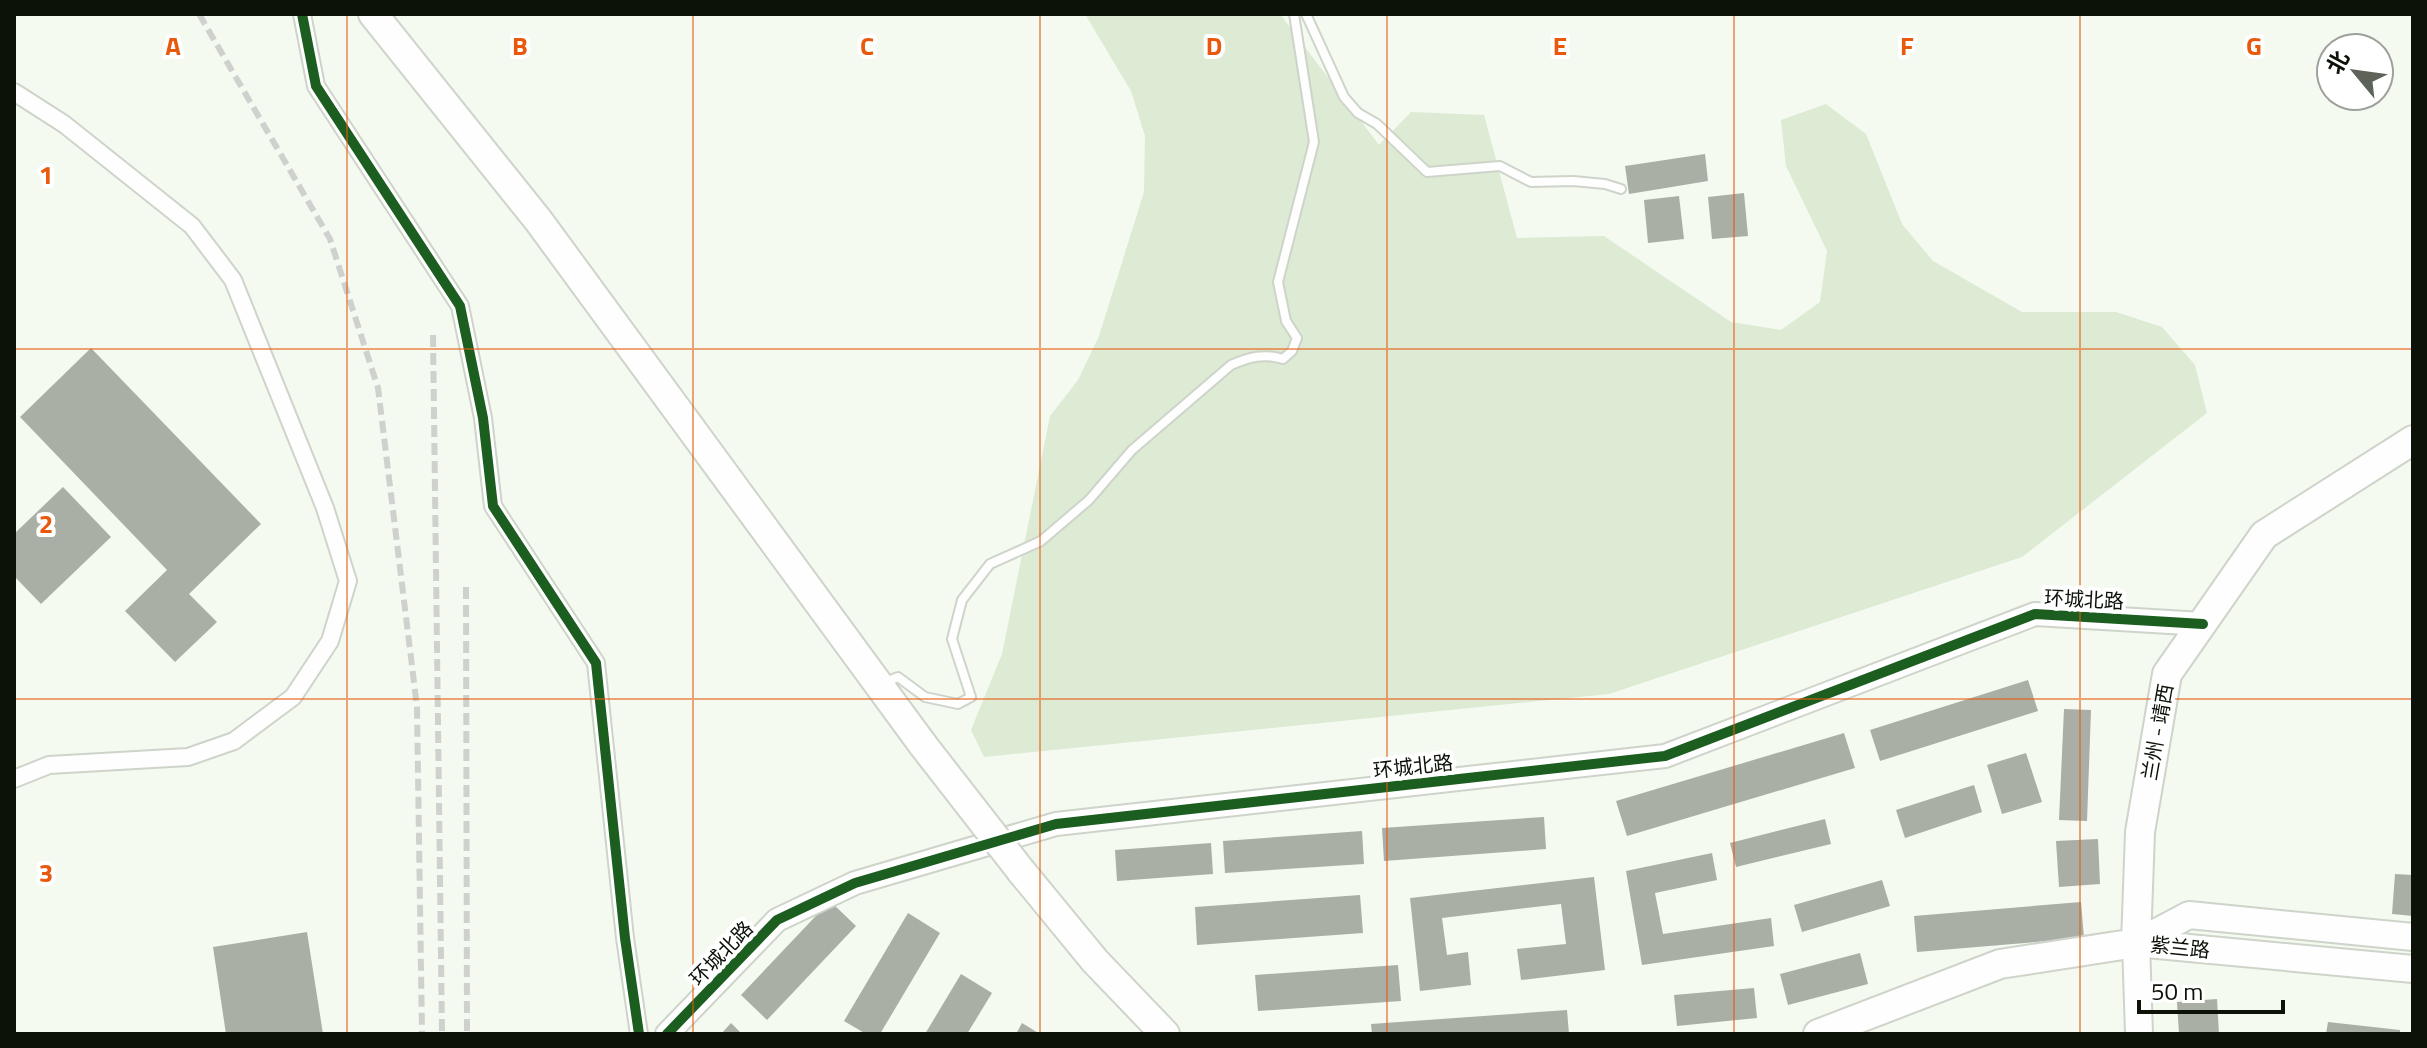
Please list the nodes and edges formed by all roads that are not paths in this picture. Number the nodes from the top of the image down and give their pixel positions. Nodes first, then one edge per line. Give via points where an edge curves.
1 (302, 14) edge
2 (373, 14) edge
3 (1294, 14) edge
4 (1306, 14) edge
5 (14, 92) edge
6 (1621, 189) dead end
7 (2413, 440) edge
8 (2203, 624) junction
9 (879, 685) junction
10 (14, 779) edge
11 (2413, 937) edge
12 (2136, 943) junction
13 (2413, 969) edge
14 (639, 1034) edge
15 (667, 1034) edge
16 (1165, 1034) edge
17 (1818, 1034) edge
18 (2139, 1034) edge

1 - 14 street via 316,86 460,306 483,418 493,506 596,663
2 - 9 highway via 538,220
3 - 9 lane via 1314,142 1278,282 1286,321 1297,338 1292,351 1283,359 1268,354 1231,365 1132,450 1089,500 1041,541 990,564 962,600 952,639 971,697 958,704 925,697 898,677
4 - 6 lane via 1344,97 1427,172 1500,166 1531,182 1573,181
5 - 10 street via 64,124 192,226 233,280 325,508 348,581 330,641 293,697 234,741 188,757 49,765
7 - 8 highway, 兰州 - 靖西 via 2264,535
8 - 12 highway, 兰州 - 靖西 via 2167,674 2140,832
8 - 15 street, 环城北路 via 2035,614 1665,756 1056,824 855,883 777,920
9 - 16 highway, bridge via 1021,871 1095,961
11 - 12 main road, 紫兰路 via 2189,915
12 - 13 main road, 紫兰路
12 - 17 highway via 2000,964
12 - 18 main road

